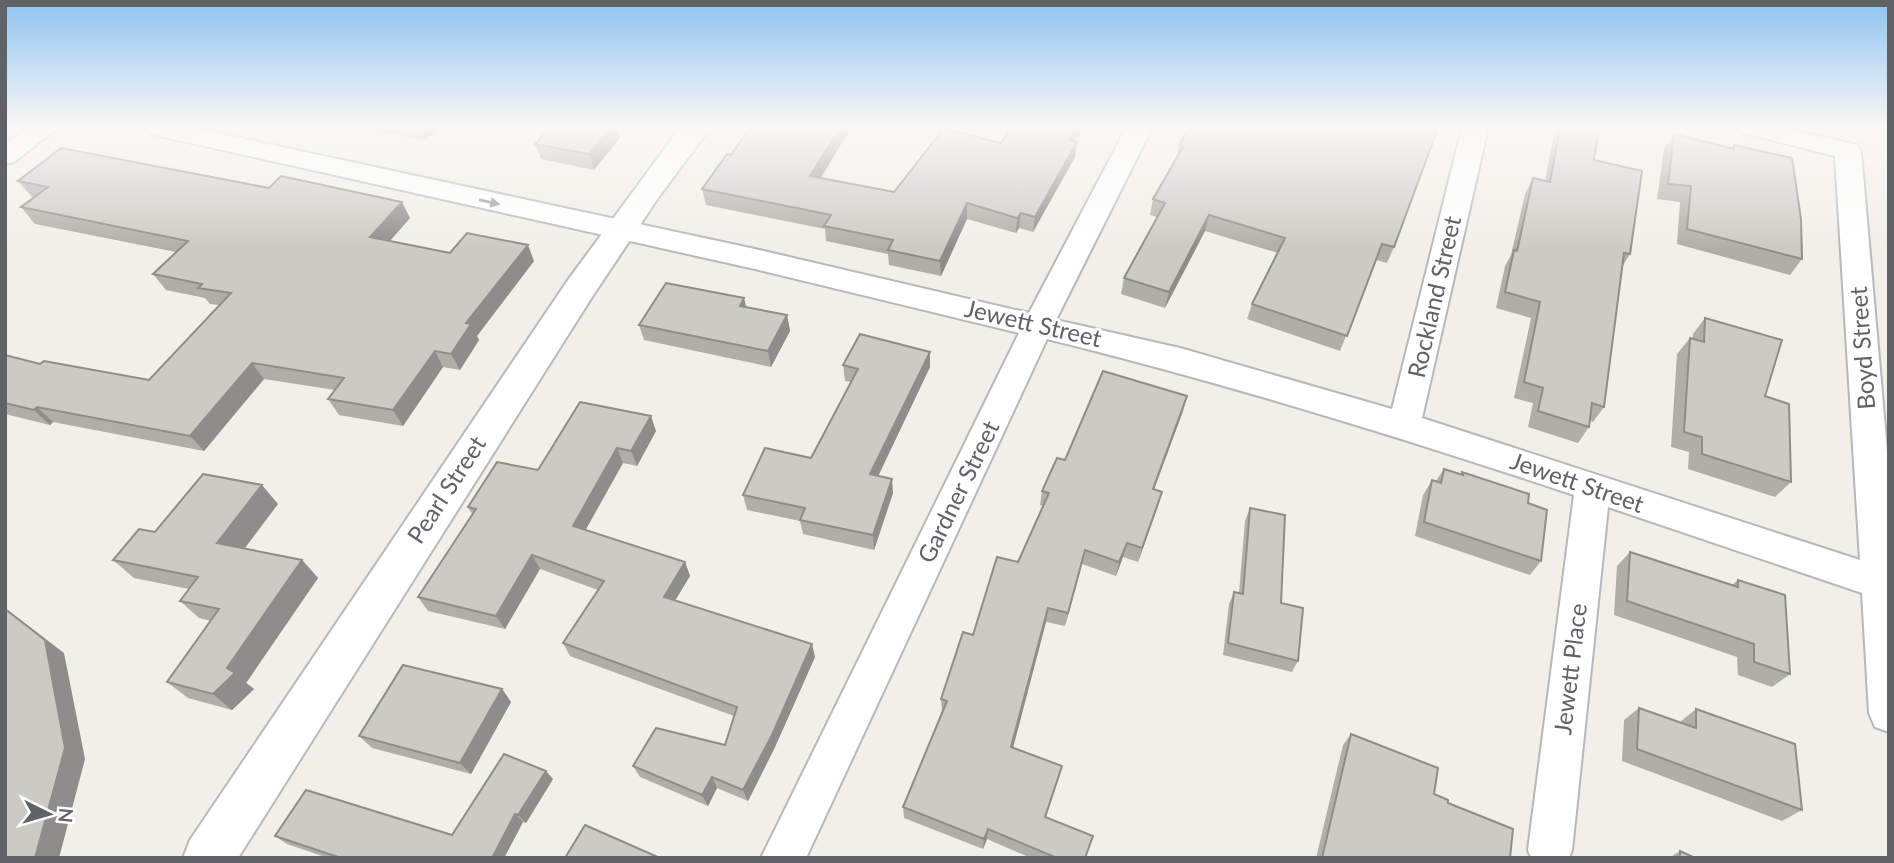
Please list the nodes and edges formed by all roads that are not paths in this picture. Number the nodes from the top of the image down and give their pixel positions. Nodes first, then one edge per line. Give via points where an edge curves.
1 (339, 168) edge
2 (665, 168) edge
3 (1118, 168) edge
4 (1465, 168) edge
5 (1849, 168) edge
6 (619, 231) junction
7 (1038, 326) junction
8 (1404, 425) junction
9 (1592, 489) junction
10 (1885, 585) edge
11 (1889, 713) edge
12 (1550, 850) dead end
13 (208, 858) edge
14 (783, 858) edge

1 -> 6 street, Jewett Street
2 - 6 street, Pearl Street
3 - 7 street, Gardner Street
4 - 8 street, Rockland Street
5 - 10 street, Boyd Street
6 - 7 street, Jewett Street
6 - 13 street, Pearl Street
7 - 8 street, Jewett Street via 1268,383
7 - 14 street, Gardner Street
8 - 9 street, Jewett Street
9 - 10 street, Jewett Street
9 - 12 street, Jewett Place
10 - 11 street, Boyd Street

